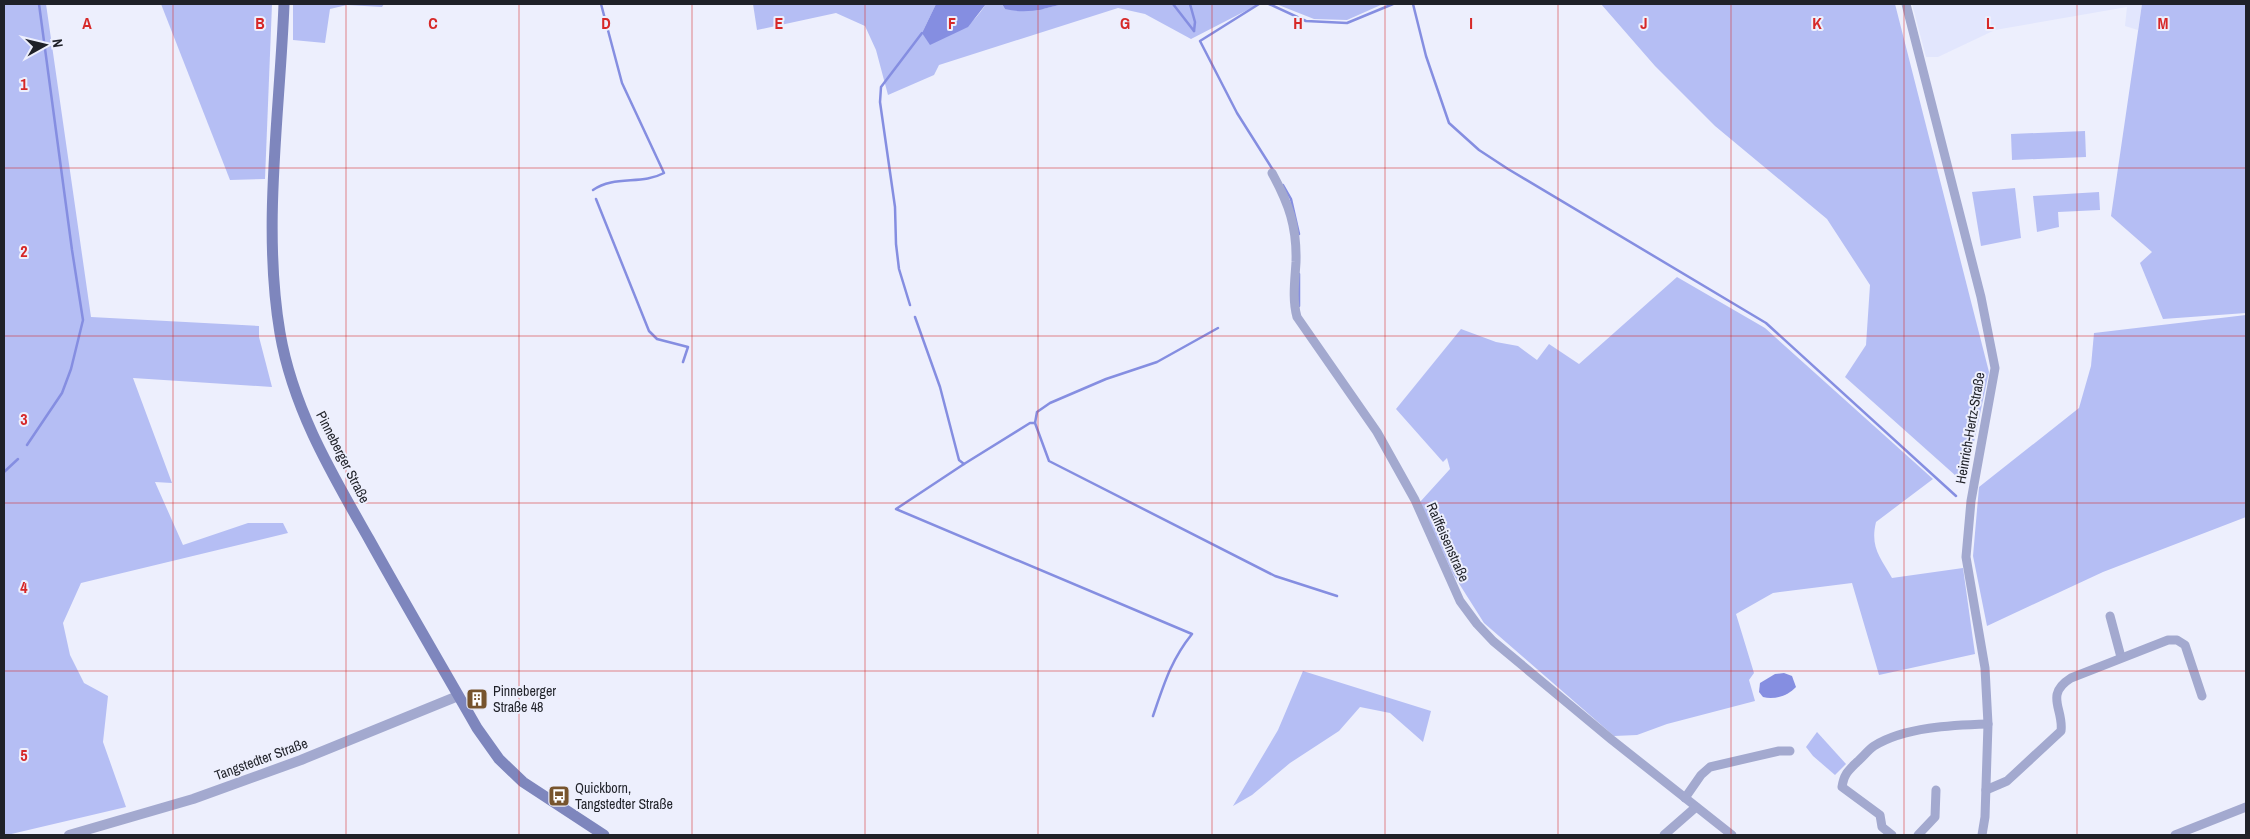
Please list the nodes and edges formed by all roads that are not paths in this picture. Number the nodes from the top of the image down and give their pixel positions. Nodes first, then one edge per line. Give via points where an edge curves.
1 (284, 4) edge
2 (1906, 4) edge
3 (1272, 173) dead end
4 (2110, 616) dead end
5 (2121, 658) junction
6 (458, 696) junction
7 (2202, 696) dead end
8 (1988, 724) junction
9 (1790, 751) dead end
10 (1936, 790) dead end
11 (1986, 790) junction
12 (1685, 798) junction
13 (1696, 807) junction
14 (2246, 807) edge
15 (69, 835) edge
16 (604, 835) edge
17 (1664, 835) edge
18 (1732, 835) edge
19 (1892, 835) edge
20 (1918, 835) edge
21 (1982, 835) edge
22 (2175, 835) edge

1 - 6 main road, Pinneberger Straße via 273,258 279,325 288,367 296,396 321,453
2 - 8 street, Heinrich-Hertz-Straße via 1981,297 1995,368 1971,501 1966,557 1985,668
3 - 12 street, Raiffeisenstraße via 1294,220 1294,307 1297,317 1377,432 1414,500 1460,601 1493,641
4 - 5 street
5 - 7 street via 2176,640 2185,645
5 - 11 street via 2063,684 2057,697 2061,731 2007,782
6 - 15 street, Tangstedter Straße via 301,760 193,799
6 - 16 main road, Pinneberger Straße via 502,762 523,782
8 - 11 street, Heinrich-Hertz-Straße
8 - 19 street via 1946,727 1888,739 1872,747 1844,776 1842,787 1880,815 1882,827
9 - 12 street via 1710,767
10 - 20 street via 1935,817
11 - 21 street, Heinrich-Hertz-Straße
12 - 13 street, Raiffeisenstraße
13 - 17 street
13 - 18 street, Raiffeisenstraße
14 - 22 street

